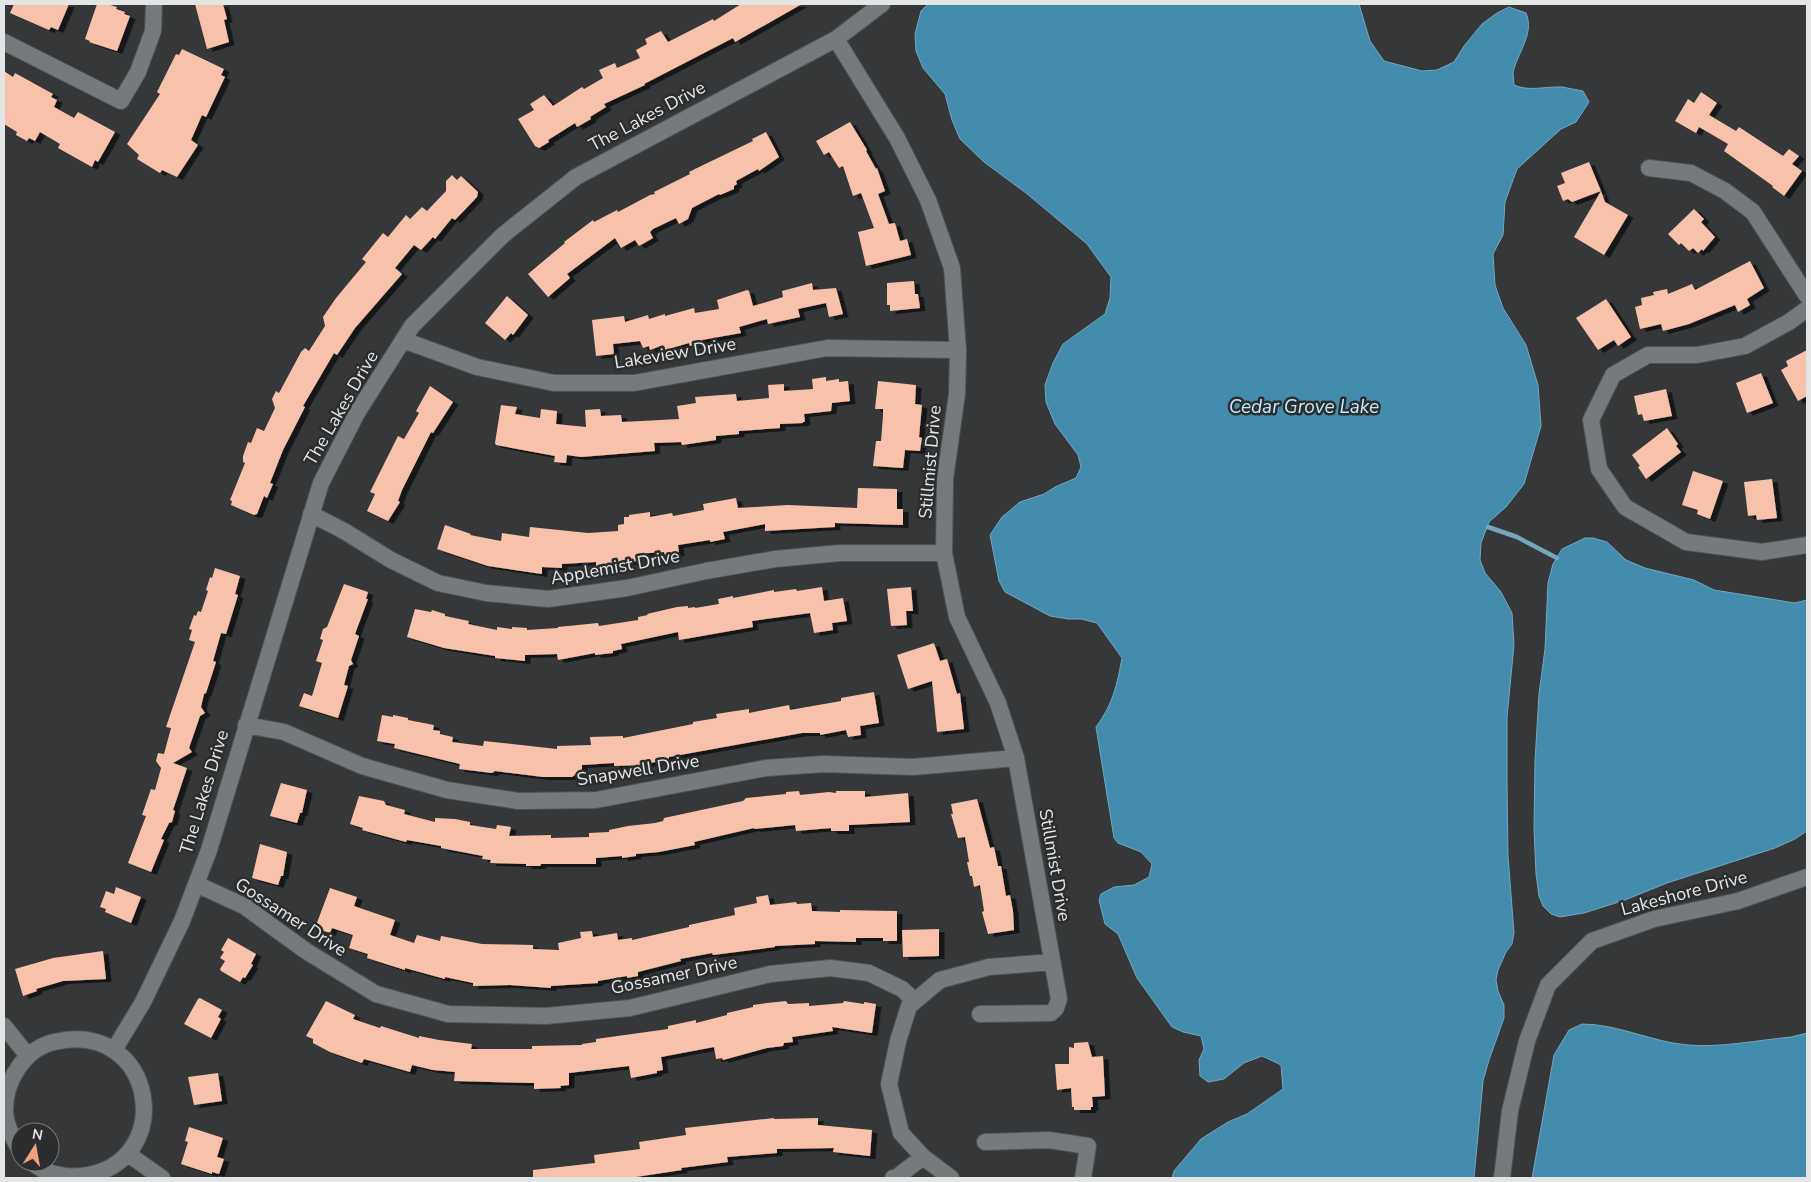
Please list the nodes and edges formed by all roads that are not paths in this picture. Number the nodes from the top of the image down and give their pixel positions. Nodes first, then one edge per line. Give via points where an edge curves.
1 (154, 4) edge
2 (882, 4) edge
3 (836, 39) junction
4 (4, 42) edge
5 (1649, 168) dead end
6 (1807, 296) edge
7 (1807, 309) edge
8 (403, 340) junction
9 (958, 350) junction
10 (311, 514) junction
11 (1807, 545) edge
12 (944, 553) junction
13 (246, 725) junction
14 (1016, 758) junction
15 (1807, 877) edge
16 (196, 884) junction
17 (1052, 962) junction
18 (915, 1001) junction
19 (980, 1014) dead end
20 (4, 1026) edge
21 (114, 1050) junction
22 (28, 1056) junction
23 (10, 1133) edge
24 (985, 1142) dead end
25 (128, 1154) junction
26 (923, 1157) junction
27 (47, 1172) edge
28 (162, 1178) edge
29 (893, 1178) edge
30 (951, 1178) edge
31 (1083, 1178) edge
32 (1502, 1178) edge

1 - 4 street via 154,31 122,101
2 - 3 street, The Lakes Drive
3 - 8 street, The Lakes Drive via 576,177 503,235 412,326
3 - 9 street, Stillmist Drive via 896,138 928,200 952,268
5 - 6 street via 1691,173 1725,191 1753,212
7 - 11 street via 1745,346 1697,355 1648,355 1614,375 1591,420 1599,469 1625,507 1686,542 1762,552
8 - 9 street, Lakeview Drive via 477,367 554,384 634,383 827,348
8 - 10 street, The Lakes Drive via 357,413 321,483
9 - 12 street, Stillmist Drive via 957,394 945,479
10 - 12 street, Applemist Drive via 438,583 486,594 548,599 627,588 775,559 840,553
10 - 13 street, The Lakes Drive
12 - 14 street, Stillmist Drive via 957,617 998,703
13 - 14 street, Snapwell Drive via 284,732 362,766 446,790 518,801 596,800 766,768 824,764 913,767
13 - 16 street, The Lakes Drive
14 - 17 street, Stillmist Drive
15 - 32 street, Lakeshore Drive via 1738,901 1654,919 1592,941 1548,985 1527,1041 1510,1111
16 - 18 street, Gossamer Drive via 244,906 306,951 376,994 448,1014 546,1016 630,1008 770,974 830,968 869,973 902,988
16 - 21 street, The Lakes Drive via 182,921 142,1002
17 - 18 street via 990,967 940,980
17 - 19 street, Stillmist Drive via 1059,999 1051,1012
18 - 26 street via 909,1006 898,1041 889,1084 901,1133
20 - 22 street
21 - 22 street via 93,1040 70,1038 48,1044
21 - 25 street via 131,1066 142,1087 145,1110 140,1134
22 - 23 street via 15,1072 7,1092 5,1112
24 - 31 street via 1049,1140 1088,1146
25 - 27 street via 112,1167 94,1175 74,1177
25 - 28 street
26 - 29 street
26 - 30 street

